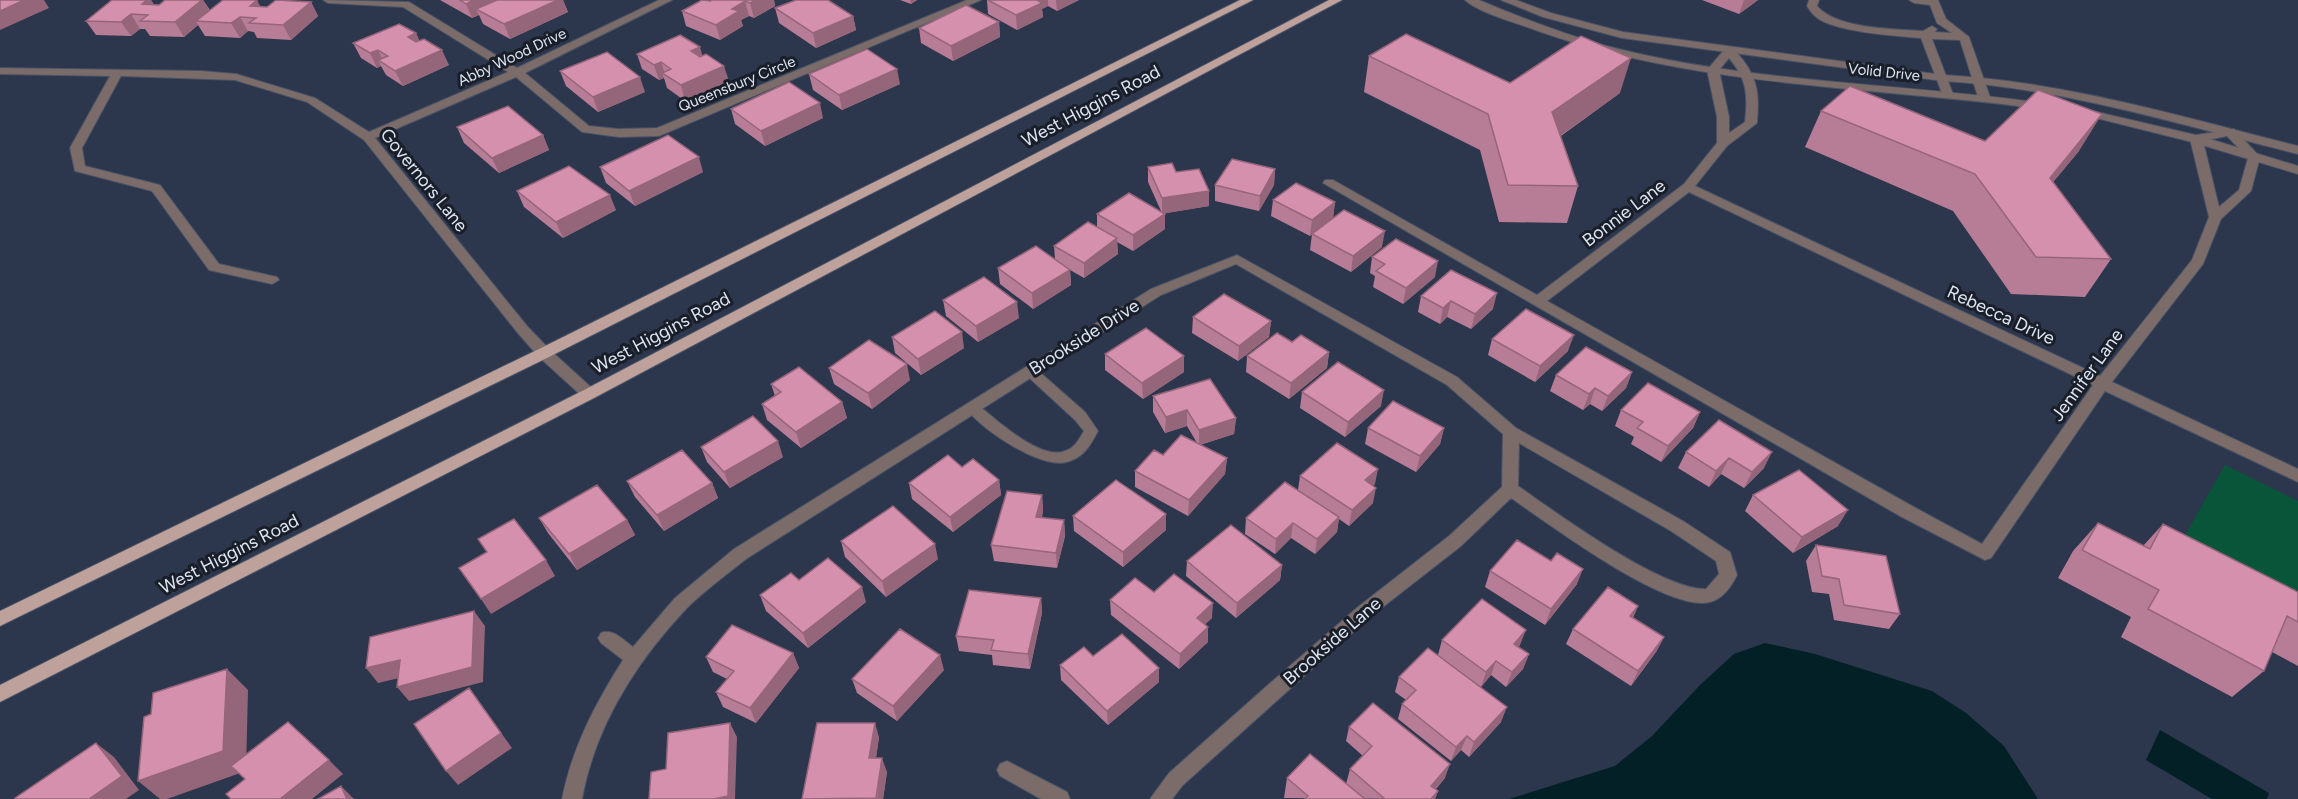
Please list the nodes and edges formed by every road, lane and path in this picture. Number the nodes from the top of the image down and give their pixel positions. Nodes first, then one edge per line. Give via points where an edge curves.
1 (328, 0) edge
2 (667, 0) edge
3 (976, 0) edge
4 (1248, 0) edge
5 (1337, 0) edge
6 (1470, 0) edge
7 (1506, 0) edge
8 (1814, 0) edge
9 (1914, 0) edge
10 (1934, 1) edge
11 (408, 2) edge
12 (1941, 21) junction
13 (1925, 35) junction
14 (1964, 37) junction
15 (1729, 51) junction
16 (1713, 70) junction
17 (0, 71) edge
18 (517, 72) junction
19 (1748, 73) junction
20 (117, 74) junction
21 (1942, 78) junction
22 (1980, 80) junction
23 (1947, 94) junction
24 (1984, 97) junction
25 (2230, 132) junction
26 (368, 137) junction
27 (2196, 140) junction
28 (1723, 143) junction
29 (2298, 150) edge
30 (2254, 157) junction
31 (2298, 170) edge
32 (1329, 183) dead end
33 (1688, 187) junction
34 (2215, 218) junction
35 (272, 280) dead end
36 (1537, 302) junction
37 (544, 353) junction
38 (1030, 371) junction
39 (2102, 384) junction
40 (589, 394) junction
41 (973, 408) junction
42 (1511, 432) junction
43 (2298, 476) edge
44 (1510, 489) junction
45 (0, 620) edge
46 (607, 638) dead end
47 (634, 658) junction
48 (0, 694) edge
49 (1007, 770) dead end
50 (572, 799) edge
51 (1060, 799) edge
52 (1160, 799) edge

1 - 11 street
2 - 18 street, Abby Wood Drive
3 - 18 street, Queensbury Circle via 659,132 618,134 586,129
4 - 37 main road, West Higgins Road
5 - 40 main road, West Higgins Road
6 - 16 street, Volid Drive via 1554,33 1619,52
7 - 15 street, Volid Drive via 1622,35
8 - 13 street via 1812,6 1821,16 1841,24
9 - 10 street
10 - 12 street
11 - 18 street, Queensbury Circle
12 - 13 street
12 - 14 street
13 - 14 street
13 - 21 street
14 - 22 street
15 - 16 street
15 - 19 street
15 - 21 street, Volid Drive
16 - 19 street, Volid Drive
16 - 28 street via 1723,117
17 - 20 street, Governors Lane
18 - 26 street, Abby Wood Drive
19 - 23 street, Volid Drive
19 - 28 street, Bonnie Lane via 1754,90 1751,123
20 - 26 street, Governors Lane via 201,74 245,80 311,100
20 - 35 street via 76,148 79,168 156,188 214,267
21 - 22 street, Volid Drive
21 - 23 street
22 - 24 street
22 - 25 street, Volid Drive via 2111,103
23 - 24 street, Volid Drive
24 - 27 street, Volid Drive via 2101,115
25 - 27 street
25 - 29 street, Volid Drive
25 - 30 street
26 - 37 street, Governors Lane
27 - 30 street, Volid Drive
27 - 34 street
28 - 33 street, Bonnie Lane
30 - 31 street, Volid Drive
30 - 34 street, Jennifer Lane via 2245,191
32 - 36 street
33 - 36 street, Bonnie Lane
33 - 39 street, Rebecca Drive
34 - 39 street, Jennifer Lane via 2198,261
36 - 39 street, Jennifer Lane via 1985,553
37 - 40 street, Governors Lane
37 - 45 main road, West Higgins Road
38 - 41 street, Brookside Drive
38 - 41 lane via 1091,431 1085,446 1068,456 1052,459 1031,453
38 - 42 street, Brookside Drive via 1156,292 1237,259 1452,381
39 - 43 street, Rebecca Drive
40 - 48 main road, West Higgins Road
41 - 47 street, Brookside Drive via 740,554 681,603
42 - 44 street
42 - 44 street via 1715,551 1724,557 1728,575 1718,591 1702,597 1674,589 1637,571
44 - 52 street, Brookside Lane via 1455,542 1364,612 1274,691 1176,779
46 - 47 street
47 - 50 street, Brookside Drive via 598,716
49 - 51 street

